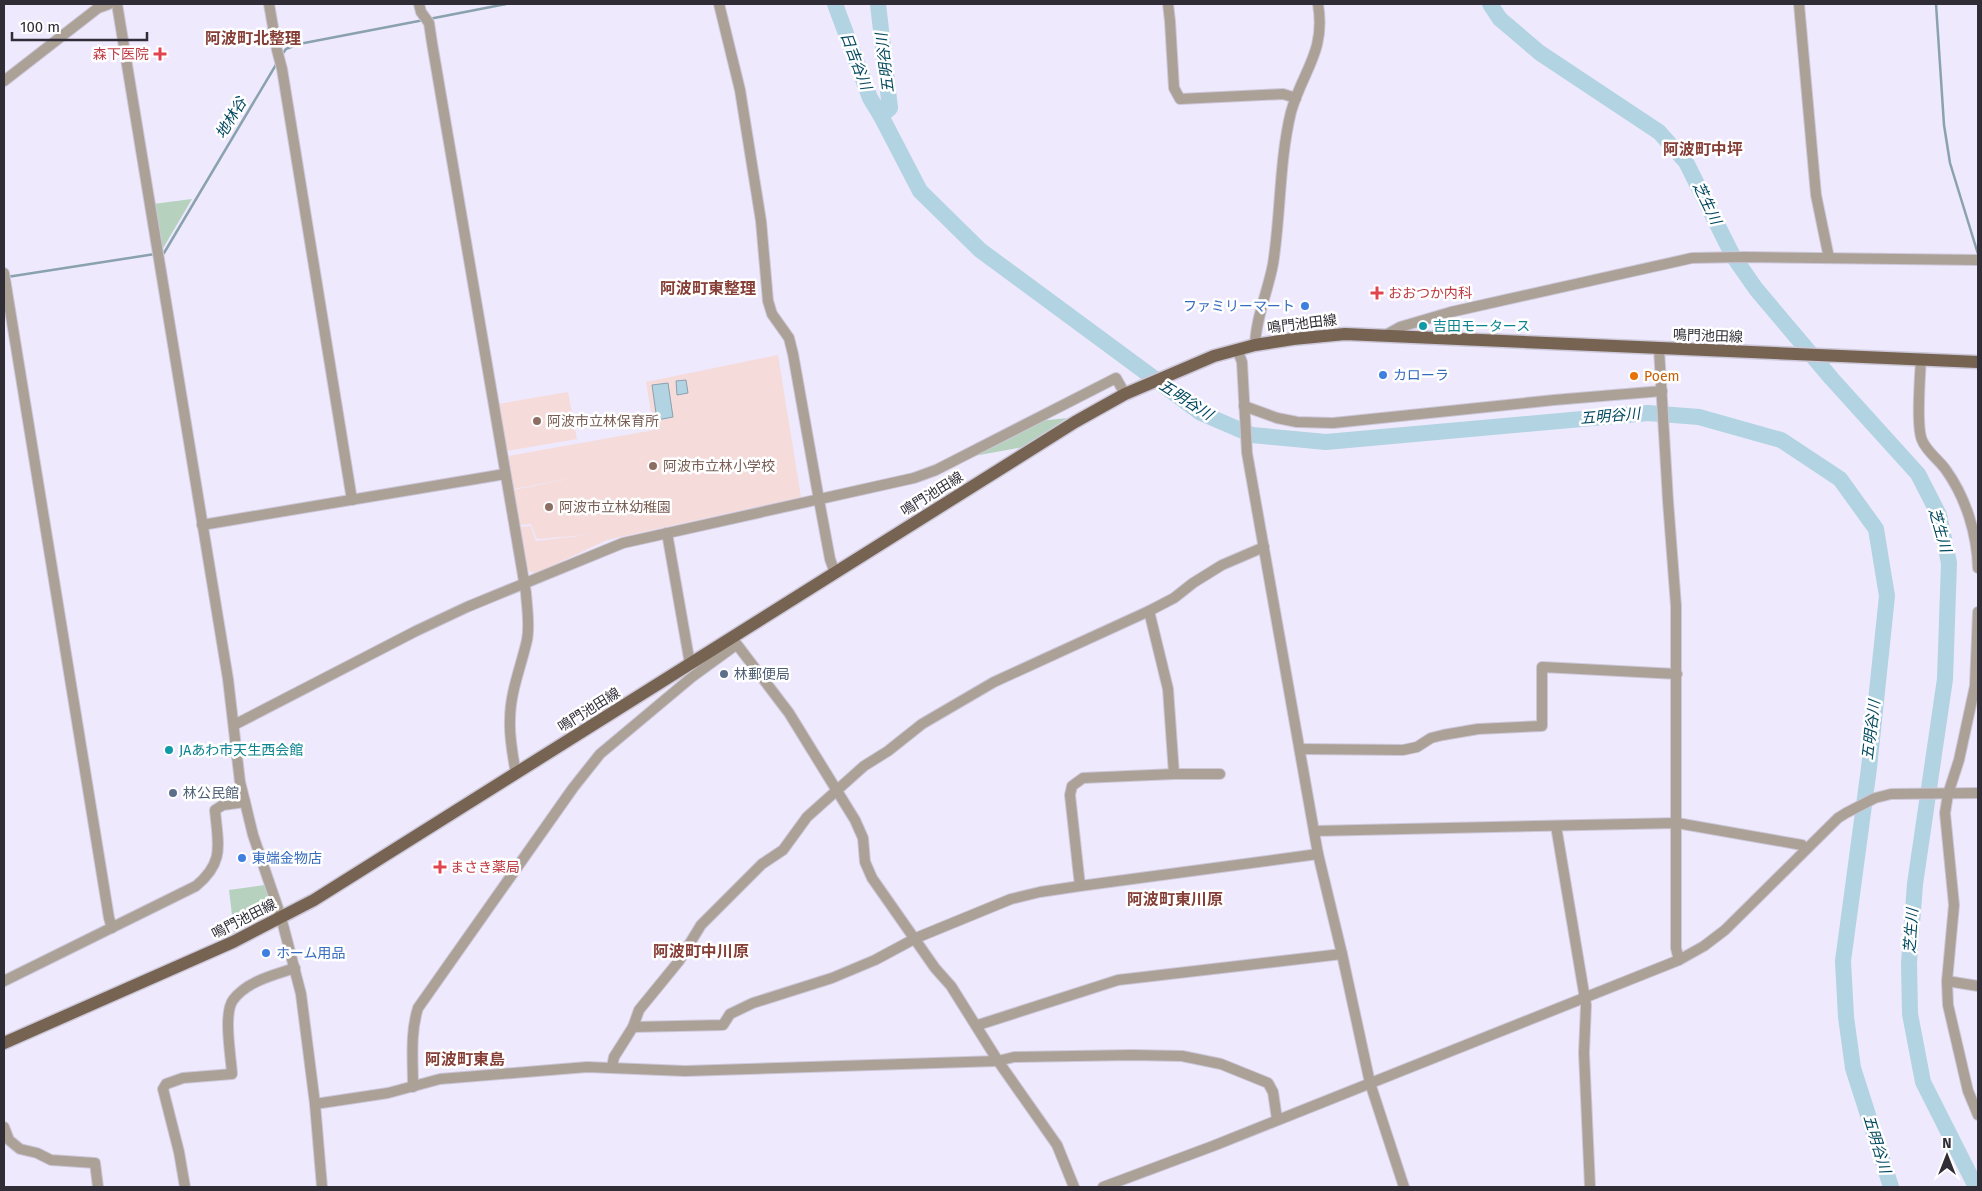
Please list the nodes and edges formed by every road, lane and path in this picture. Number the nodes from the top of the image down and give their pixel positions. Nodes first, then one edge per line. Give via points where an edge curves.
1 (109, 4) edge
2 (116, 4) edge
3 (269, 4) edge
4 (419, 4) edge
5 (719, 4) edge
6 (1168, 4) edge
7 (1318, 4) edge
8 (1799, 4) edge
9 (4, 81) edge
10 (1296, 98) junction
11 (1830, 258) junction
12 (1978, 260) edge
13 (4, 276) edge
14 (1384, 336) junction
15 (1255, 345) junction
16 (1237, 349) junction
17 (1659, 349) junction
18 (1921, 359) junction
19 (1978, 362) edge
20 (1131, 392) junction
21 (1662, 393) junction
22 (1244, 409) junction
23 (505, 474) junction
24 (352, 500) junction
25 (819, 500) junction
26 (202, 525) junction
27 (666, 533) junction
28 (1264, 547) junction
29 (1978, 568) edge
30 (835, 573) junction
31 (524, 584) junction
32 (1149, 611) junction
33 (1978, 612) edge
34 (734, 641) junction
35 (690, 664) junction
36 (1677, 674) junction
37 (234, 724) junction
38 (1300, 749) junction
39 (516, 774) junction
40 (1174, 774) junction
41 (1220, 774) dead end
42 (837, 791) junction
43 (1978, 793) edge
44 (1943, 794) junction
45 (245, 802) junction
46 (1677, 823) junction
47 (1556, 826) junction
48 (1314, 831) junction
49 (1806, 849) junction
50 (1318, 854) junction
51 (1080, 886) junction
52 (281, 917) junction
53 (112, 928) junction
54 (916, 938) junction
55 (1342, 954) junction
56 (1679, 960) junction
57 (295, 968) junction
58 (4, 981) edge
59 (1947, 981) junction
60 (1978, 986) edge
61 (1585, 998) junction
62 (978, 1025) junction
63 (633, 1027) junction
64 (4, 1043) edge
65 (998, 1061) junction
66 (612, 1067) junction
67 (1370, 1083) junction
68 (413, 1087) junction
69 (315, 1104) junction
70 (1978, 1115) edge
71 (1277, 1119) junction
72 (4, 1127) edge
73 (98, 1187) edge
74 (185, 1187) edge
75 (322, 1187) edge
76 (1074, 1187) edge
77 (1103, 1187) edge
78 (1404, 1187) edge
79 (1590, 1187) edge

1 - 9 street via 98,8
2 - 26 street
3 - 24 street
4 - 23 street via 426,18
5 - 25 street via 741,98 761,221 768,301 772,314 789,338
6 - 10 street via 1174,88 1180,99 1283,94
7 - 10 street via 1321,20 1319,41
8 - 11 street via 1816,195
10 - 15 street via 1287,136 1273,264
11 - 12 street
11 - 14 street via 1692,258 1451,312 1400,327
13 - 53 street
14 - 15 main road, 鳴門池田線 via 1345,334
14 - 17 main road, 鳴門池田線
15 - 16 main road, 鳴門池田線
16 - 20 main road, 鳴門池田線
16 - 22 street via 1242,362
17 - 18 main road, 鳴門池田線
17 - 21 street
18 - 19 main road, 鳴門池田線
18 - 29 street via 1922,441 1947,471 1968,511
20 - 25 street via 1116,378 936,470
20 - 30 main road, 鳴門池田線 via 1075,422
21 - 22 street via 1554,400 1333,423 1297,422
21 - 36 street via 1676,606
22 - 28 street via 1246,444
23 - 24 street
23 - 31 street
24 - 26 street
25 - 27 street
25 - 30 street
26 - 37 street
27 - 31 street via 623,543
27 - 35 street
28 - 32 street via 1222,565
28 - 38 street
30 - 34 main road, 鳴門池田線
31 - 37 street via 416,631
31 - 39 street via 527,638 514,687 510,719
32 - 40 street via 1168,689
32 - 42 street via 964,698 864,766
33 - 44 street via 1974,686 1959,760
34 - 35 main road, 鳴門池田線
34 - 42 street via 789,713
34 - 68 street via 600,754 574,788 418,1008 413,1034
35 - 39 main road, 鳴門池田線
36 - 38 street via 1542,667 1542,726 1478,729 1443,735 1431,738 1417,748 1403,750
36 - 46 street
37 - 45 street
38 - 48 street
39 - 52 main road, 鳴門池田線 via 314,900
40 - 41 street
40 - 51 street via 1084,778 1072,786 1070,795
42 - 54 street via 863,838 864,862 872,878
42 - 63 street via 807,817 782,850 762,864 701,925 679,961 639,1010
43 - 44 street
44 - 49 street via 1891,794 1875,798 1838,818
44 - 59 street via 1954,905
45 - 52 street
45 - 53 street via 224,805 216,810 218,847 209,875 196,886
46 - 47 street
46 - 49 street
46 - 56 street via 1676,948
47 - 48 street
47 - 61 street
48 - 50 street
49 - 56 street via 1725,930
50 - 51 street
50 - 55 street
51 - 54 street via 1011,899
52 - 57 street
52 - 64 main road, 鳴門池田線 via 233,942
53 - 58 street
54 - 62 street
54 - 63 street via 832,978 753,1003 730,1014 723,1025
55 - 62 street via 1118,980
55 - 67 street
56 - 61 street
57 - 69 street
57 - 74 street via 260,980 232,1001 228,1017 232,1074 183,1078 166,1084 163,1089
59 - 60 street
59 - 70 street via 1948,1005 1968,1091
61 - 67 street
61 - 79 street
62 - 65 street
63 - 66 street via 614,1057
65 - 66 street via 705,1070
65 - 71 street via 1014,1057 1132,1055 1182,1056 1211,1062 1268,1083 1273,1092
65 - 76 street via 1057,1145
66 - 68 street via 474,1075 440,1079
67 - 71 street
67 - 78 street
68 - 69 street
69 - 75 street
71 - 77 street
72 - 73 street via 9,1140 20,1148 50,1160 95,1163

